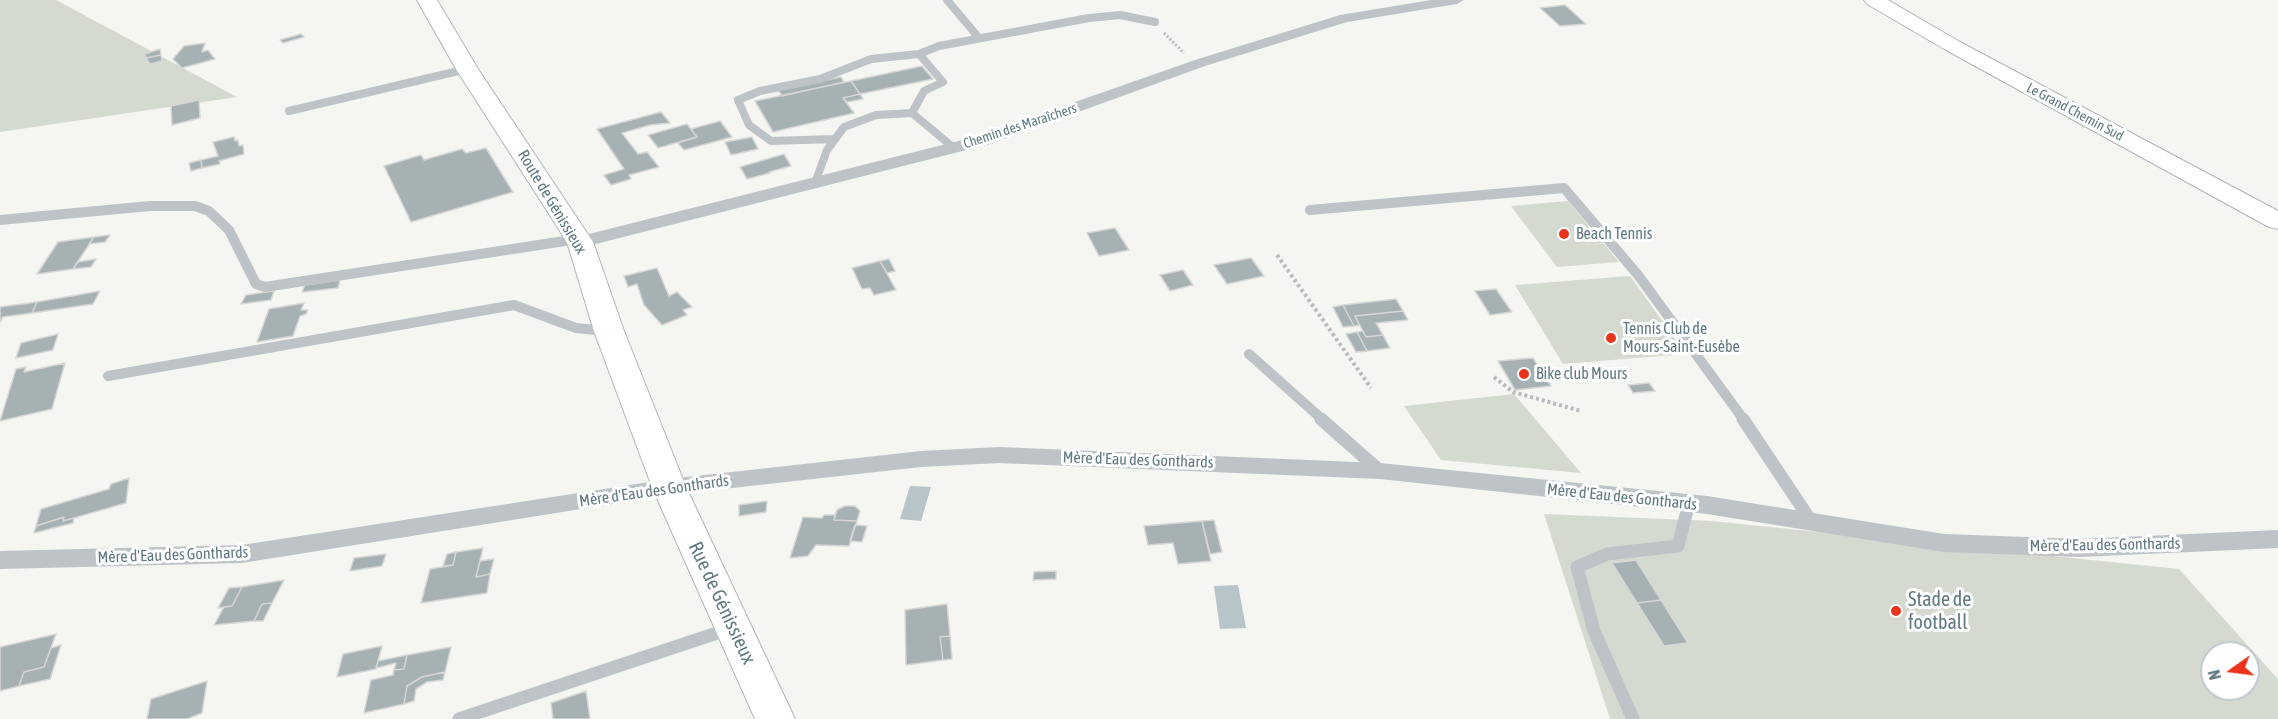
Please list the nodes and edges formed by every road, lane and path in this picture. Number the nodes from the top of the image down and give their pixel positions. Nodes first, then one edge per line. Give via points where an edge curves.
1 (427, 0) edge
2 (947, 0) edge
3 (1457, 0) edge
4 (1874, 0) edge
5 (1155, 22) dead end
6 (980, 38) junction
7 (919, 54) junction
8 (467, 69) junction
9 (290, 111) dead end
10 (912, 112) junction
11 (835, 140) junction
12 (954, 148) junction
13 (815, 183) junction
14 (1310, 210) dead end
15 (0, 220) edge
16 (2278, 221) edge
17 (579, 241) junction
18 (1277, 255) dead end
19 (609, 331) junction
20 (1249, 354) dead end
21 (108, 376) dead end
22 (1494, 377) dead end
23 (1371, 388) dead end
24 (1581, 411) dead end
25 (1380, 471) junction
26 (669, 487) junction
27 (1689, 503) junction
28 (1811, 521) junction
29 (2278, 539) edge
30 (0, 560) edge
31 (735, 627) junction
32 (459, 719) edge
33 (775, 719) edge
34 (1633, 719) edge

1 - 8 street, Route de Génissieux
2 - 6 lane
3 - 12 street, Chemin des Maraîchers via 1345,18 1200,63
4 - 16 street, Le Grand Chemin Sud
5 - 6 lane via 1120,15
6 - 7 lane
7 - 10 lane via 943,82 924,91
7 - 11 lane via 871,59 820,79 760,91 738,100 749,125 771,141
8 - 9 lane
8 - 17 street, Route de Génissieux
10 - 11 lane via 876,115 844,127
10 - 12 lane
11 - 13 lane via 827,150
12 - 13 street, Chemin des Maraîchers
13 - 17 street, Chemin des Maraîchers
14 - 28 lane via 1564,188 1638,275 1688,342
15 - 17 lane via 150,206 195,206 209,211 229,230 256,284 265,287
17 - 19 street, Route de Génissieux
18 - 23 path
19 - 21 lane via 576,328 514,305
19 - 26 street, Route de Génissieux
20 - 25 lane
22 - 24 path via 1513,392
25 - 26 street, Mère d'Eau des Gonthards via 999,454
25 - 27 street, Mère d'Eau des Gonthards
26 - 30 street, Mère d'Eau des Gonthards via 242,554
26 - 31 street, Rue de Génissieux
27 - 28 street, Mère d'Eau des Gonthards
27 - 34 lane via 1677,546 1607,554 1577,567 1594,631
28 - 29 street, Mère d'Eau des Gonthards via 1944,543 1989,545 2079,548
31 - 32 lane
31 - 33 street, Rue de Génissieux

